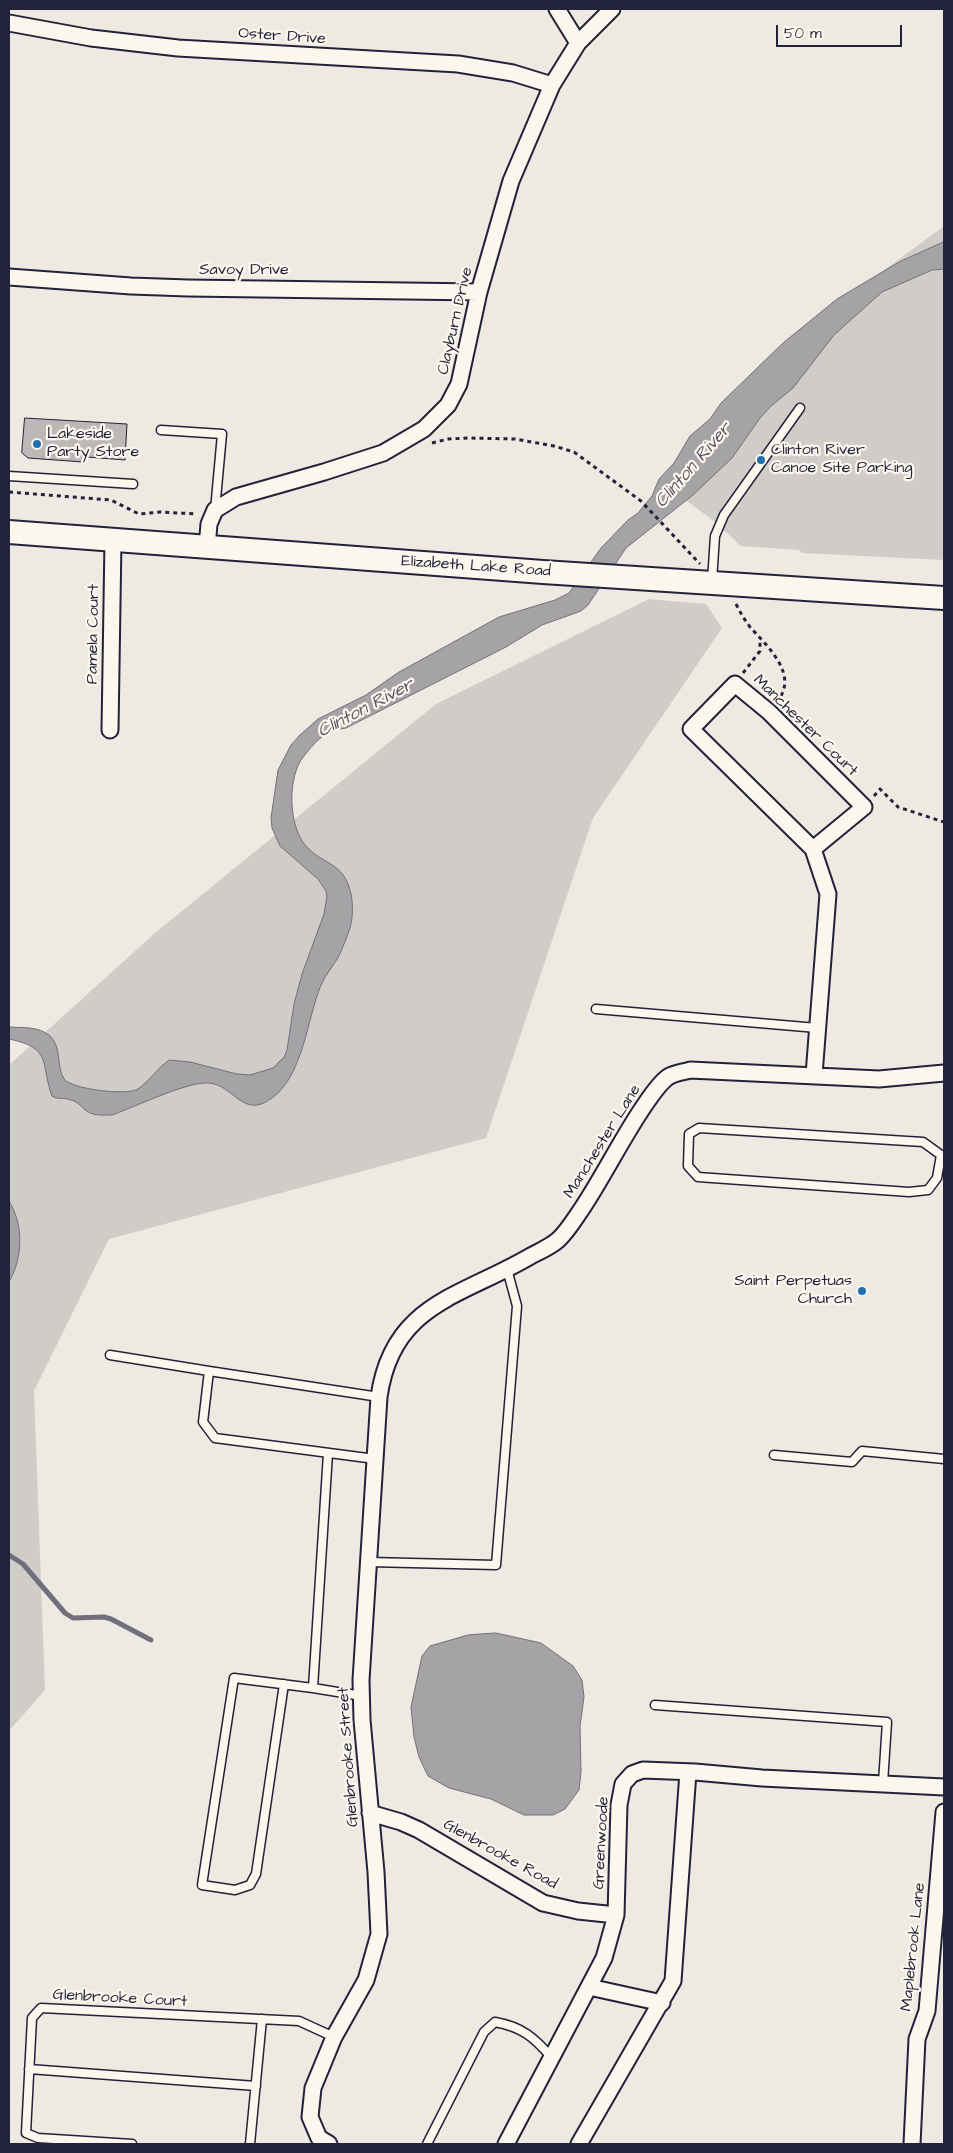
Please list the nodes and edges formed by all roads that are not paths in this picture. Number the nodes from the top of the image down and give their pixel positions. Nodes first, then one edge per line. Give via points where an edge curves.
1 (557, 9) edge
2 (612, 9) edge
3 (9, 23) edge
4 (578, 43) junction
5 (552, 85) junction
6 (9, 277) edge
7 (480, 292) junction
8 (800, 408) dead end
9 (161, 430) dead end
10 (9, 476) edge
11 (133, 484) dead end
12 (214, 513) junction
13 (9, 532) edge
14 (113, 540) junction
15 (207, 547) junction
16 (712, 583) junction
17 (944, 598) edge
18 (110, 730) dead end
19 (814, 849) junction
20 (596, 1009) dead end
21 (817, 1028) junction
22 (944, 1073) edge
23 (814, 1075) junction
24 (943, 1155) edge
25 (507, 1269) junction
26 (392, 1348) joint
27 (110, 1355) dead end
28 (209, 1370) junction
29 (379, 1396) junction
30 (328, 1453) junction
31 (774, 1455) dead end
32 (944, 1458) edge
33 (375, 1459) junction
34 (369, 1562) junction
35 (284, 1684) junction
36 (313, 1688) junction
37 (362, 1696) junction
38 (655, 1705) dead end
39 (688, 1772) junction
40 (883, 1783) junction
41 (944, 1787) edge
42 (944, 1812) edge
43 (370, 1813) junction
44 (616, 1915) junction
45 (589, 1987) junction
46 (662, 2003) junction
47 (262, 2019) junction
48 (334, 2037) junction
49 (552, 2058) junction
50 (30, 2070) junction
51 (256, 2086) junction
52 (132, 2144) edge
53 (250, 2144) edge
54 (329, 2144) edge
55 (427, 2144) edge
56 (506, 2144) edge
57 (579, 2144) edge
58 (912, 2144) edge

1 - 4 street
2 - 4 street, Clayburn Drive
3 - 5 street, Oster Drive via 91,38 168,47 458,64 513,73
4 - 5 street, Clayburn Drive
5 - 7 street, Clayburn Drive via 511,180
6 - 7 street, Savoy Drive via 188,288
7 - 12 street, Clayburn Drive via 459,384 448,405 424,429 383,452 236,497
8 - 16 lane via 724,515 715,536
9 - 12 lane via 222,434
10 - 11 lane
12 - 15 street via 209,524
13 - 14 street, Elizabeth Lake Road
14 - 15 street, Elizabeth Lake Road
14 - 18 street, Pamela Court
15 - 16 street, Elizabeth Lake Road
16 - 17 street, Elizabeth Lake Road
19 - 19 street, Manchester Court via 692,729 735,684 769,712 864,807
19 - 21 street, Manchester Court via 828,894
20 - 21 lane
21 - 23 street, Manchester Court
22 - 23 street, Manchester Lane via 878,1078
23 - 25 street, Manchester Lane via 690,1070 669,1076 650,1098 593,1193 558,1241
24 - 24 lane via 923,1142 699,1128 689,1134 688,1166 698,1177 909,1192 928,1190 937,1178
25 - 26 street, Manchester Lane via 437,1304 414,1322
25 - 34 lane via 517,1306 496,1565
26 - 29 street, Glenbrooke Street
27 - 28 lane
28 - 29 lane
28 - 30 lane via 203,1422 215,1438
29 - 33 street, Glenbrooke Street
30 - 33 lane
30 - 36 lane
31 - 32 lane via 852,1462 862,1451
33 - 34 street, Glenbrooke Street
34 - 37 street, Glenbrooke Street
35 - 35 lane via 234,1678 202,1885 235,1890 250,1885 256,1874
35 - 36 lane
36 - 37 lane
37 - 43 street, Glenbrooke Street
38 - 40 lane via 888,1722
39 - 40 street, Greenwoode
39 - 44 street, Greenwoode via 643,1770 632,1774 623,1784 619,1805
39 - 46 street via 673,1981
40 - 41 street, Greenwoode
42 - 58 street, Maplebrook Lane via 927,2011 917,2038
43 - 44 street, Glenbrooke Road via 419,1830 543,1903
43 - 48 street, Glenbrooke Street via 379,1934 366,1980
44 - 45 street, Greenwoode via 604,1958
45 - 46 street
45 - 49 street, Greenwoode
46 - 57 street
47 - 48 lane, Glenbrooke Court via 299,2021
47 - 50 lane, Glenbrooke Court via 41,2008 32,2018
47 - 51 lane
48 - 54 street, Glenbrooke Street via 313,2088 310,2117 319,2138
49 - 55 lane via 534,2038 512,2025 495,2022 484,2032
49 - 56 street, Greenwoode
50 - 51 lane
50 - 52 lane, Glenbrooke Court via 26,2133 38,2138
51 - 53 lane

